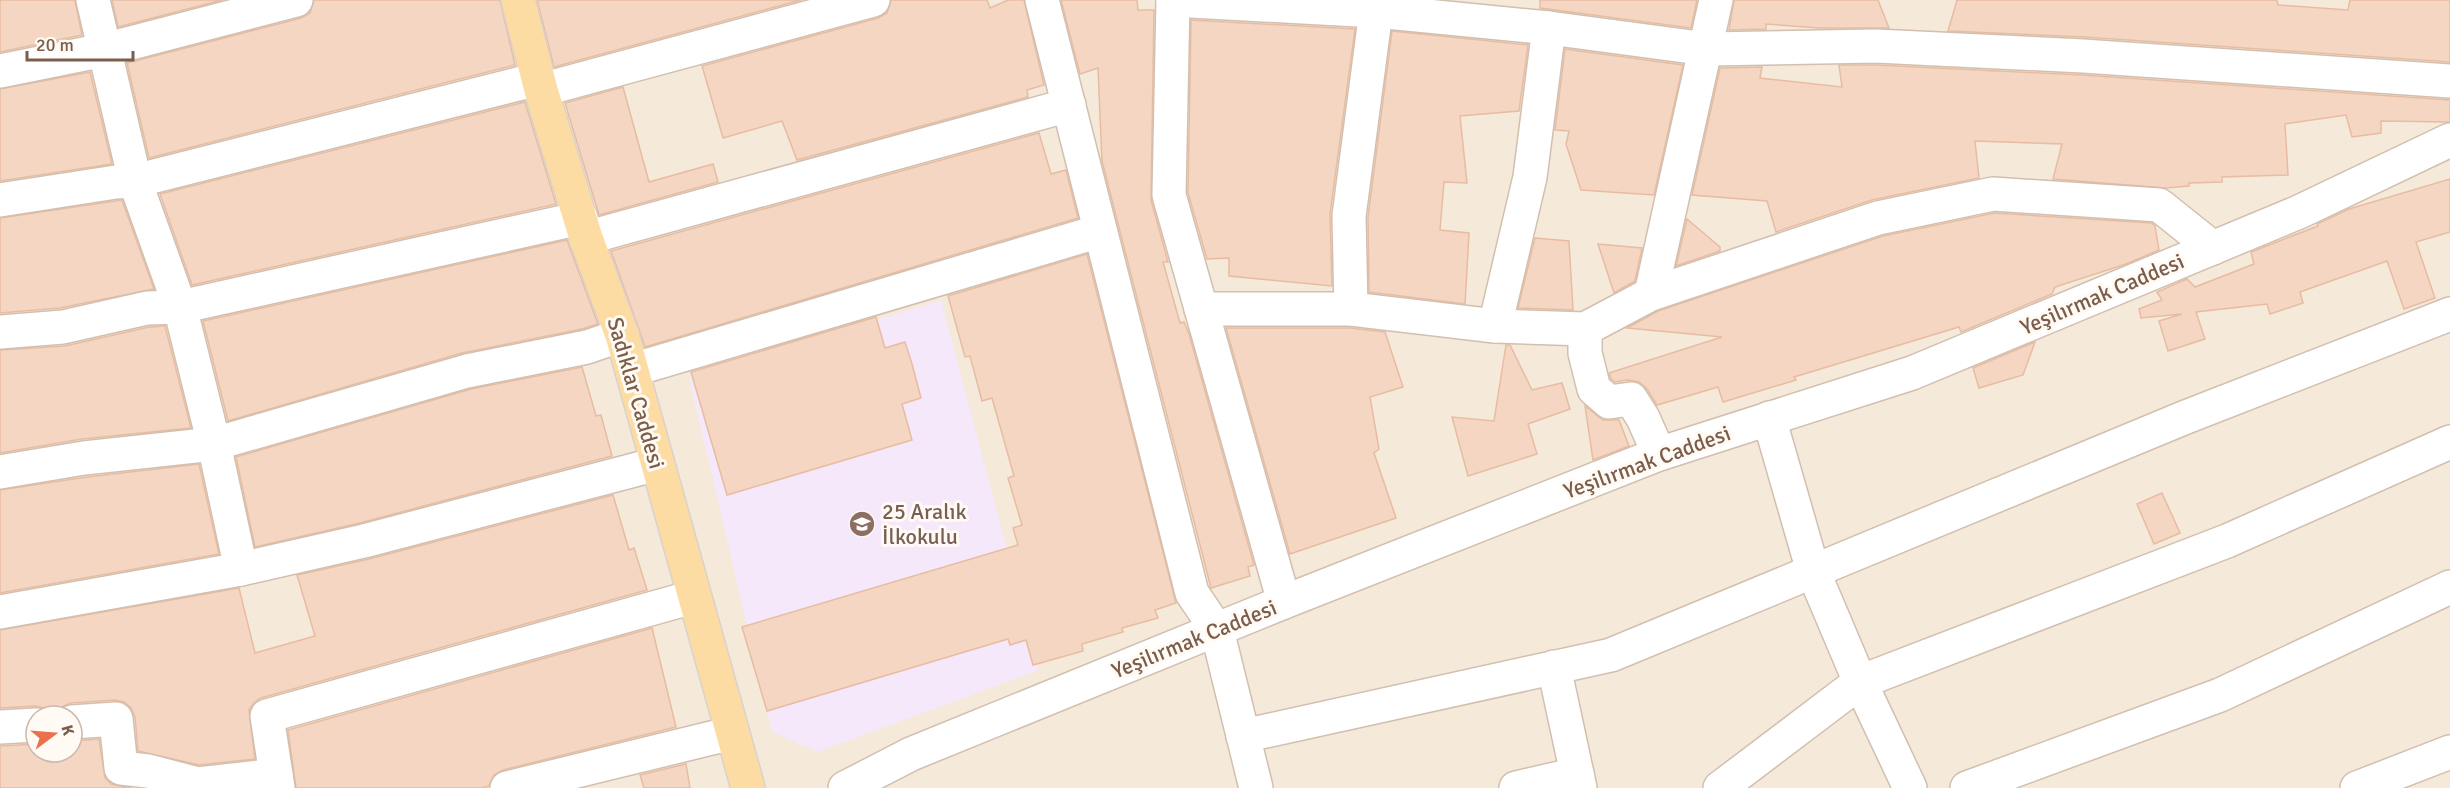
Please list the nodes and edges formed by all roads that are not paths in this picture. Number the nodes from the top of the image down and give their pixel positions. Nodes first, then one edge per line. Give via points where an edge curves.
1 (93, 0) edge
2 (296, 0) edge
3 (518, 0) edge
4 (873, 0) edge
5 (1042, 0) edge
6 (1173, 0) edge
7 (1716, 0) edge
8 (1376, 11) junction
9 (1482, 11) edge
10 (1549, 28) junction
11 (1707, 49) junction
12 (104, 50) junction
13 (0, 71) edge
14 (2450, 81) edge
15 (540, 85) junction
16 (1069, 105) junction
17 (2450, 141) edge
18 (135, 181) junction
19 (0, 200) edge
20 (583, 228) junction
21 (1100, 231) junction
22 (2213, 248) junction
23 (1651, 294) junction
24 (180, 307) junction
25 (1202, 309) junction
26 (1351, 309) junction
27 (2450, 314) edge
28 (1496, 326) junction
29 (1585, 329) junction
30 (0, 332) edge
31 (622, 335) junction
32 (632, 370) junction
33 (1769, 418) junction
34 (2450, 442) edge
35 (214, 444) junction
36 (1659, 454) junction
37 (657, 464) junction
38 (0, 472) edge
39 (241, 569) junction
40 (1813, 571) junction
41 (2450, 587) edge
42 (693, 597) junction
43 (1284, 602) junction
44 (0, 612) edge
45 (1217, 630) junction
46 (1554, 667) junction
47 (1860, 682) junction
48 (84, 721) edge
49 (24, 726) edge
50 (0, 727) edge
51 (732, 733) junction
52 (1243, 736) junction
53 (2450, 752) edge
54 (277, 781) edge
55 (1579, 781) edge
56 (507, 788) edge
57 (748, 788) edge
58 (845, 788) edge
59 (1256, 788) edge
60 (1516, 788) edge
61 (1720, 788) edge
62 (1910, 788) edge
63 (1967, 788) edge
64 (2357, 788) edge

1 - 12 street
2 - 12 street
3 - 15 main road, Sadıklar Caddesi
4 - 15 street
5 - 16 street
6 - 8 street
6 - 25 street via 1169,195
7 - 11 street
8 - 9 street
8 - 26 street via 1349,216
9 - 10 street
10 - 11 street
10 - 28 street via 1530,177
11 - 14 street via 1876,46
11 - 23 street
12 - 13 street
12 - 18 street
15 - 18 street
15 - 20 main road, Sadıklar Caddesi
16 - 20 street
16 - 21 street
17 - 22 street, Yeşilırmak Caddesi
18 - 19 street
18 - 24 street
20 - 24 street
20 - 31 main road, Sadıklar Caddesi
21 - 32 street
21 - 45 street via 1192,593
22 - 23 street via 2159,205 1993,194 1878,218
22 - 33 street, Yeşilırmak Caddesi via 1912,373
23 - 29 street
24 - 30 street via 147,308 63,327
24 - 35 street
25 - 26 street
25 - 43 street
26 - 28 street
27 - 40 street via 2186,417
28 - 29 street
29 - 36 street via 1585,352 1594,389 1609,402 1631,399
31 - 32 main road, Sadıklar Caddesi
31 - 35 street via 587,347 467,372
32 - 37 main road, Sadıklar Caddesi
33 - 36 street, Yeşilırmak Caddesi
33 - 40 street
34 - 47 street via 2227,541
35 - 38 street
35 - 39 street
36 - 43 street, Yeşilırmak Caddesi
37 - 39 street
37 - 42 main road, Sadıklar Caddesi
39 - 44 street
40 - 46 street via 1611,655
40 - 47 street
41 - 63 street via 2220,695
42 - 51 main road, Sadıklar Caddesi
42 - 54 street via 267,716
43 - 45 street, Yeşilırmak Caddesi
45 - 52 street
45 - 58 street, Yeşilırmak Caddesi via 911,754
46 - 52 street
46 - 55 street
47 - 61 street
47 - 62 street
48 - 54 street via 116,719 121,768 198,784
49 - 50 street
51 - 56 street
51 - 57 main road, Sadıklar Caddesi
52 - 59 street
53 - 64 street
55 - 60 street

